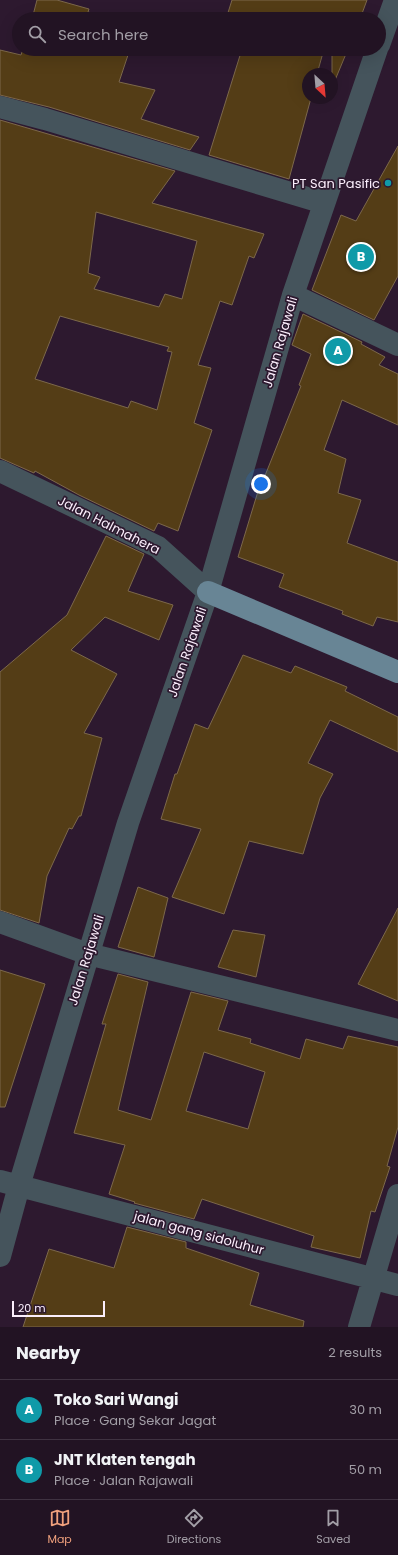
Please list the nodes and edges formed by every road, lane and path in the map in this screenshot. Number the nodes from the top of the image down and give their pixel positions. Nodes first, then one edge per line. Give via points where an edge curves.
1 (395, 0) edge
2 (386, 25) edge
3 (376, 56) edge
4 (0, 107) edge
5 (324, 203) junction
6 (293, 295) junction
7 (398, 345) edge
8 (0, 471) edge
9 (208, 592) junction
10 (398, 672) edge
11 (0, 922) edge
12 (88, 954) junction
13 (398, 1030) edge
14 (10, 1184) edge
15 (398, 1195) edge
16 (0, 1256) edge
17 (374, 1279) junction
18 (398, 1285) edge
19 (360, 1327) edge

1 - 2 street
3 - 5 street, Jalan Rajawali
4 - 5 street
5 - 6 street, Jalan Rajawali
6 - 7 street
6 - 9 street, Jalan Rajawali
8 - 9 street, Jalan Halmahera via 158,547
9 - 10 main road
9 - 12 street, Jalan Rajawali via 128,823
11 - 12 street
12 - 13 street
12 - 14 street, Jalan Rajawali
14 - 16 street, Jalan Rajawali
14 - 17 street, jalan gang sidoluhur
15 - 17 street
17 - 18 street, jalan gang sidoluhur
17 - 19 street

